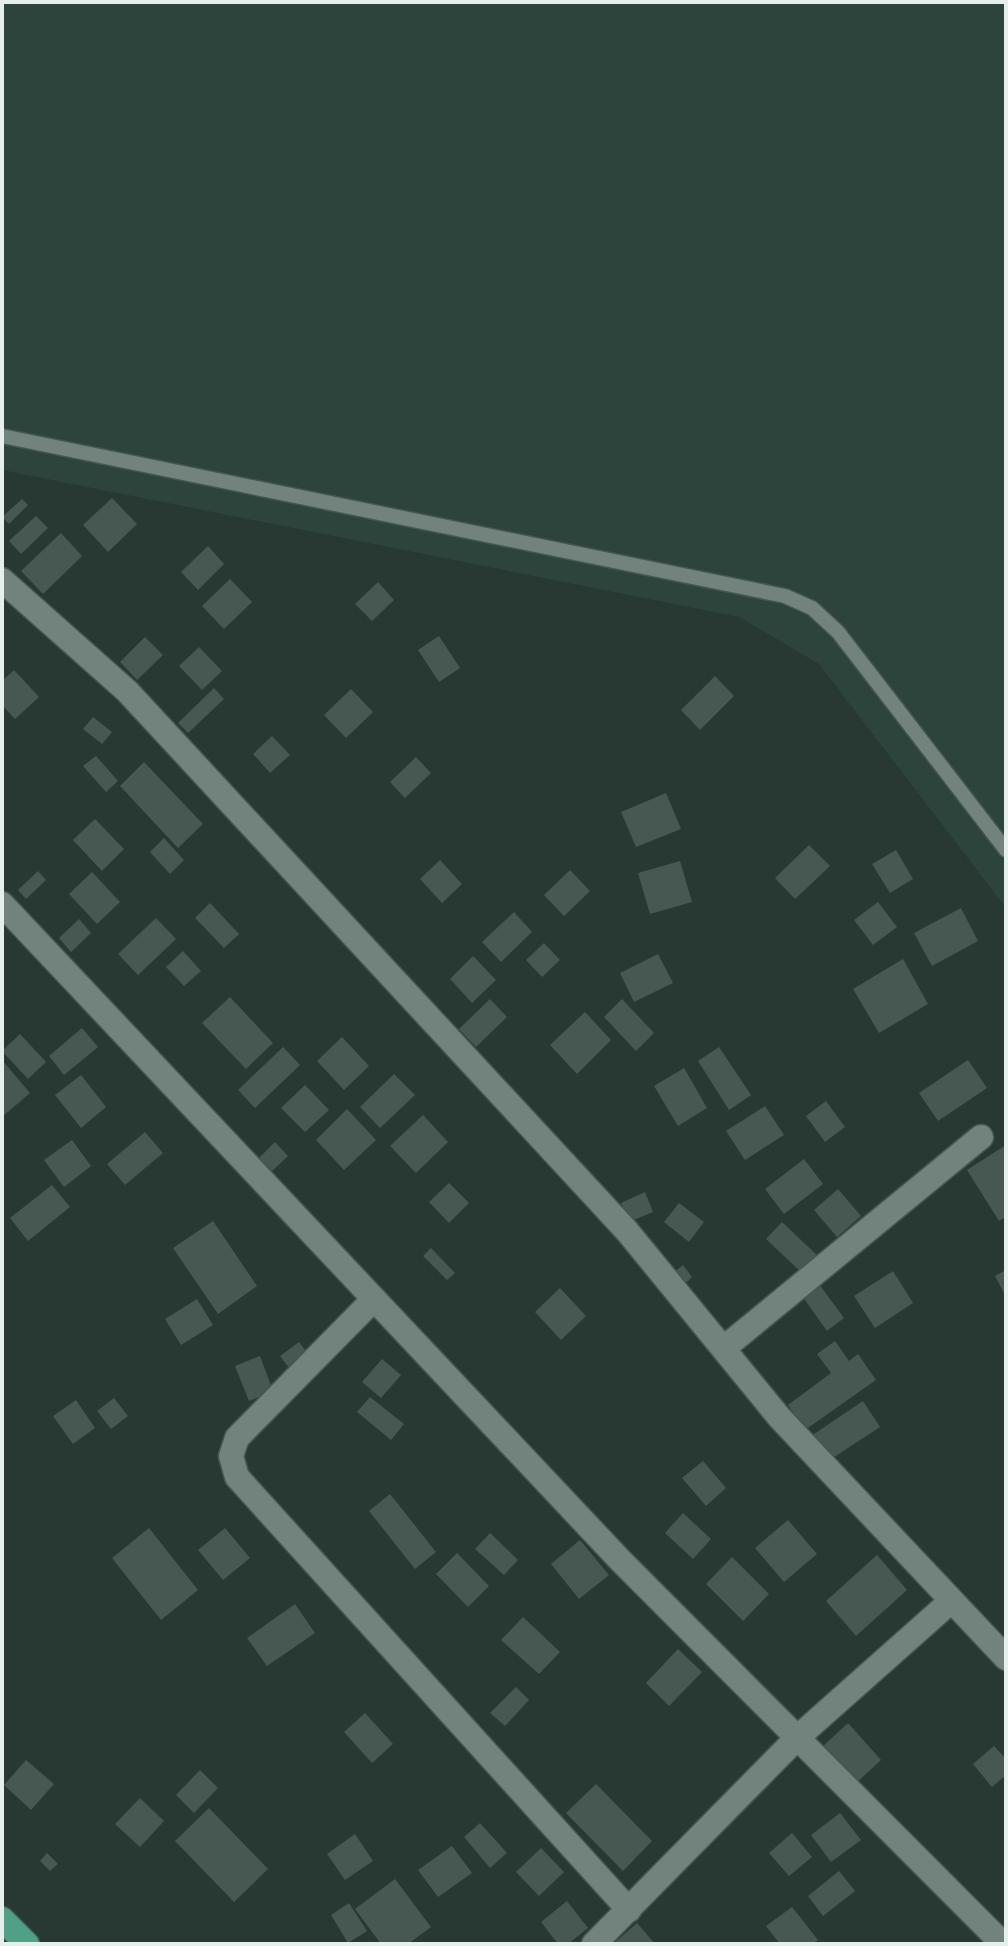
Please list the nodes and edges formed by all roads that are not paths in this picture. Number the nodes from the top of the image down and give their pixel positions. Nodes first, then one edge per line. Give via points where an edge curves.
1 (2, 436) edge
2 (2, 580) edge
3 (1006, 850) edge
4 (2, 904) edge
5 (981, 1137) dead end
6 (374, 1299) junction
7 (724, 1348) junction
8 (950, 1602) junction
9 (1006, 1658) edge
10 (798, 1737) junction
11 (629, 1910) junction
12 (2, 1919) edge
13 (27, 1944) edge
14 (594, 1944) edge
15 (1003, 1944) edge

1 - 3 lane via 785,596 812,608 838,632
2 - 7 street via 127,691 627,1231
4 - 6 street
5 - 7 street
6 - 10 street via 620,1560
6 - 11 street via 237,1438 231,1456 237,1477
7 - 8 street via 779,1417
8 - 9 street
8 - 10 street
10 - 11 street
10 - 15 street
11 - 14 street
12 - 13 highway

